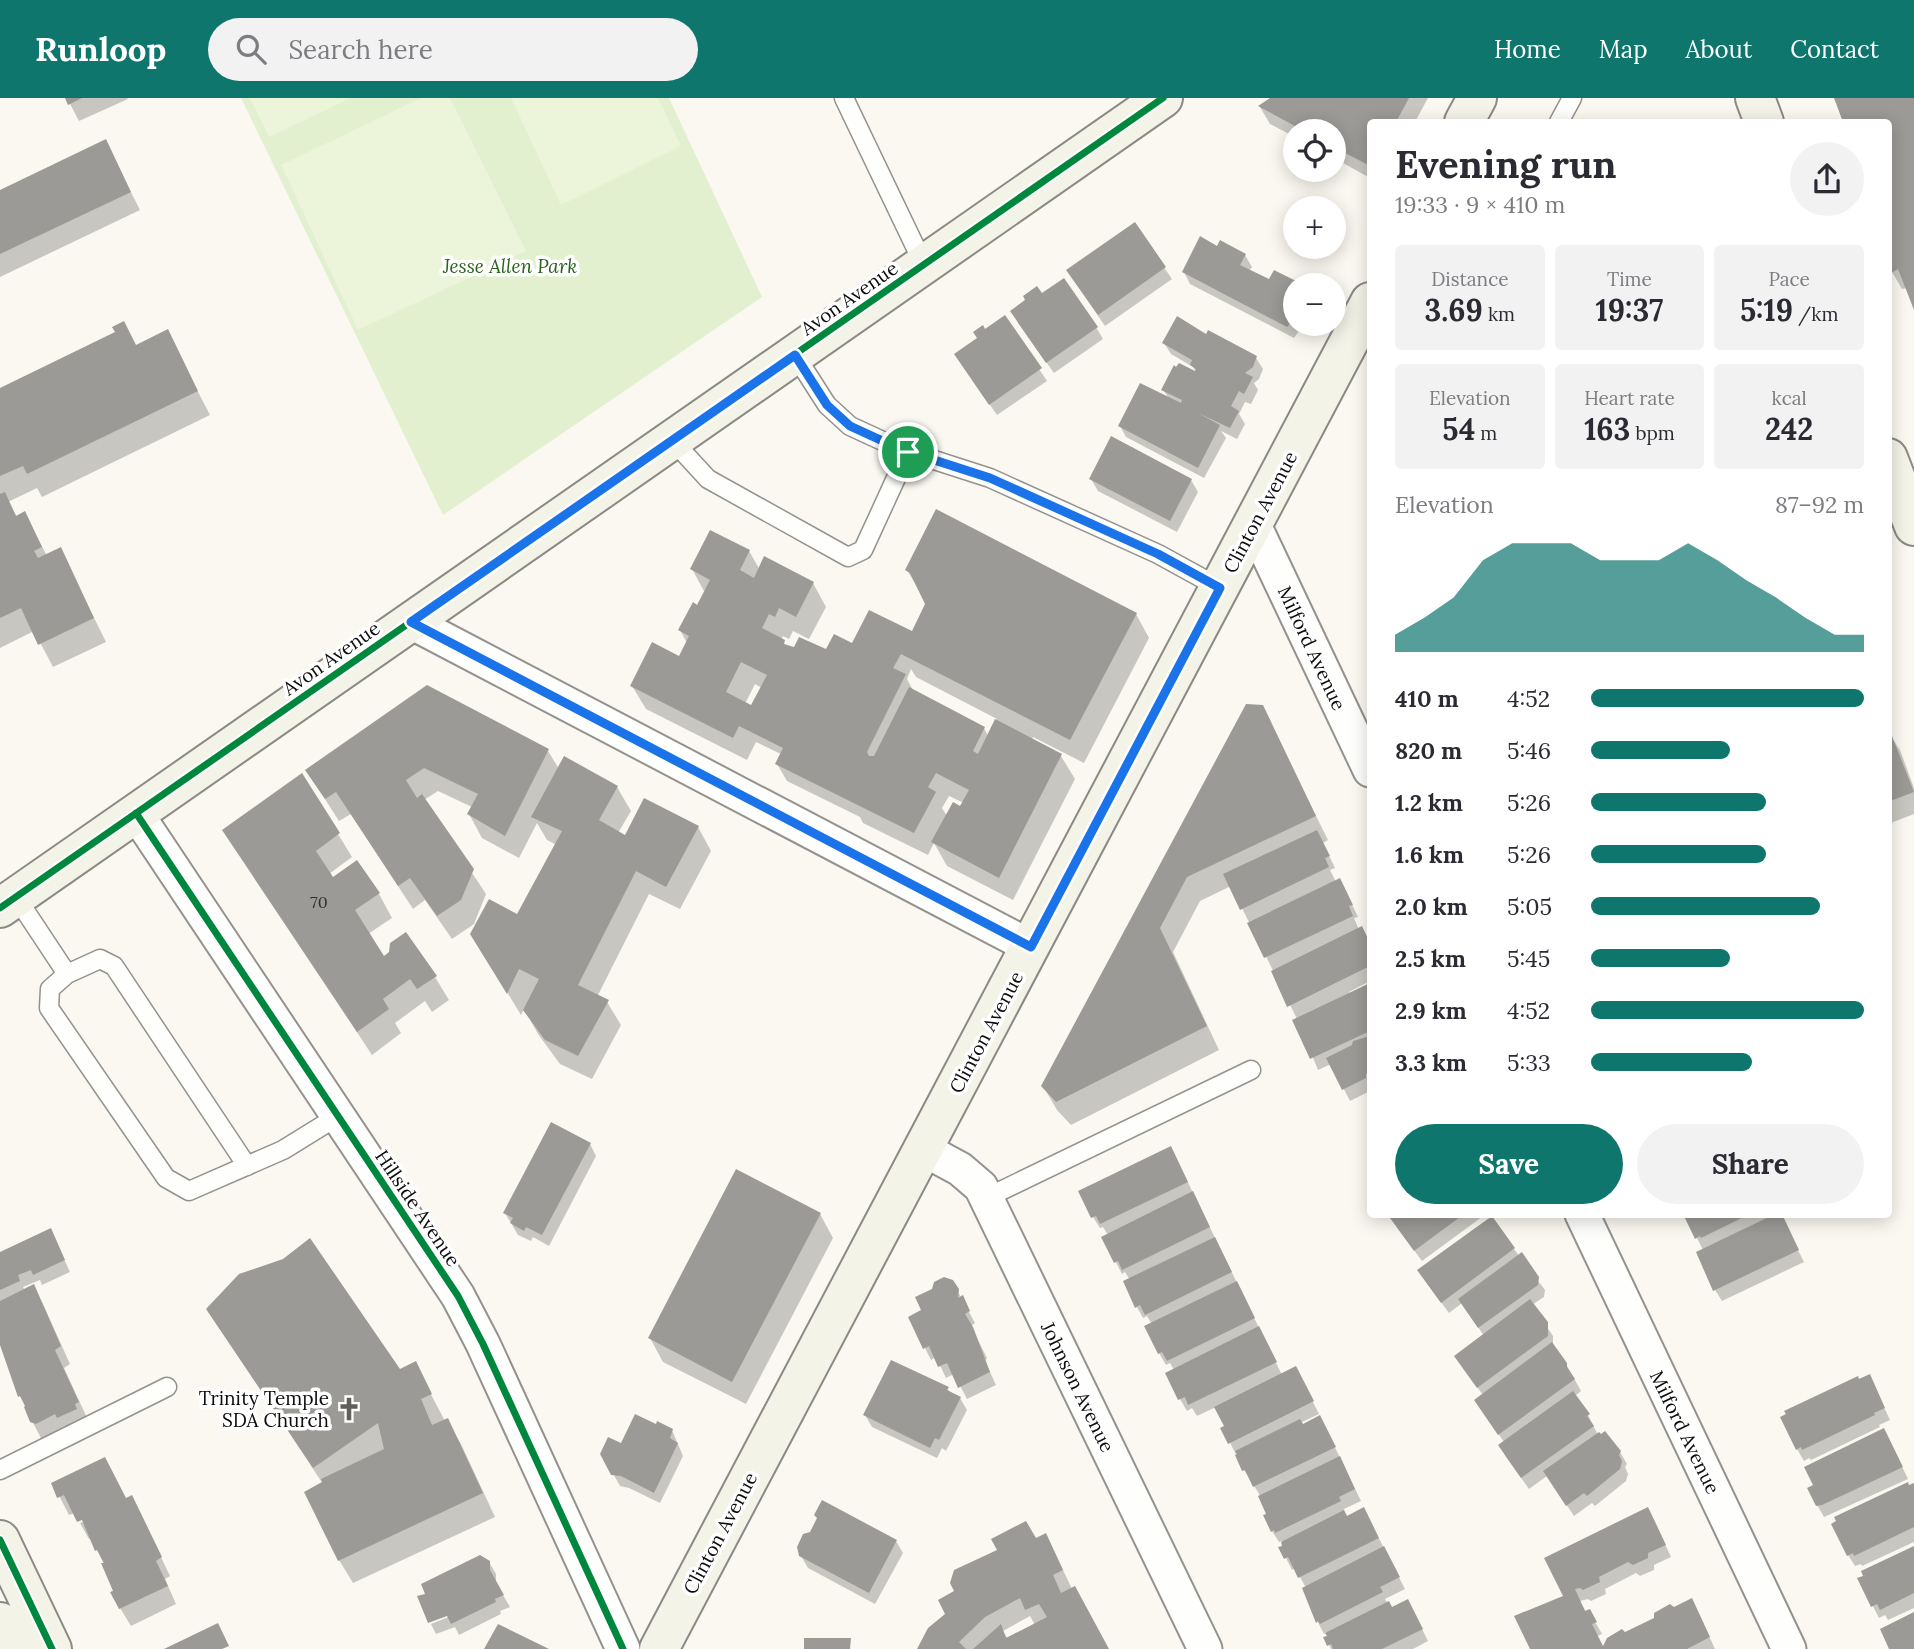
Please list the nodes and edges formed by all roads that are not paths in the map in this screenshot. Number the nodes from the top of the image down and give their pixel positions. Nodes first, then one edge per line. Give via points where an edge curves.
1 (844, 98) edge
2 (1163, 98) edge
3 (1477, 98) edge
4 (1572, 98) edge
5 (1755, 98) edge
6 (1466, 119) edge
7 (1561, 119) edge
8 (1763, 119) edge
9 (924, 265) junction
10 (1367, 308) edge
11 (795, 355) junction
12 (672, 440) junction
13 (908, 452) junction
14 (1892, 468) edge
15 (1254, 525) junction
16 (1914, 526) edge
17 (1220, 588) junction
18 (411, 622) junction
19 (1367, 764) edge
20 (136, 813) junction
21 (8, 903) edge
22 (1031, 947) junction
23 (67, 974) junction
24 (1251, 1070) dead end
25 (338, 1116) junction
26 (923, 1149) junction
27 (247, 1166) junction
28 (986, 1198) junction
29 (1584, 1218) edge
30 (167, 1387) dead end
31 (0, 1469) edge
32 (0, 1540) edge
33 (0, 1622) edge
34 (13, 1649) edge
35 (52, 1649) edge
36 (623, 1649) edge
37 (659, 1649) edge
38 (1205, 1649) edge
39 (1789, 1649) edge

1 - 9 lane
2 - 9 main road, Avon Avenue
3 - 6 main road
4 - 7 lane
5 - 8 main road
9 - 11 main road, Avon Avenue
10 - 15 main road, Clinton Avenue
11 - 12 main road, Avon Avenue
11 - 13 lane via 827,405 850,426
12 - 13 lane via 708,479 848,557 863,550
12 - 18 main road, Avon Avenue
13 - 17 lane via 990,478 1158,554
14 - 16 main road
15 - 17 main road, Clinton Avenue
15 - 19 street, Milford Avenue
17 - 22 main road, Clinton Avenue
18 - 20 main road, Avon Avenue
18 - 22 street
20 - 21 main road, Avon Avenue
20 - 25 street, Hillside Avenue
21 - 23 lane
22 - 26 main road, Clinton Avenue
23 - 27 lane via 100,959 114,966
23 - 27 lane via 50,989 49,1008 166,1178 189,1191
24 - 28 lane
25 - 27 lane
25 - 36 street, Hillside Avenue via 458,1296
26 - 28 street, Johnson Avenue via 970,1177
26 - 37 main road, Clinton Avenue
28 - 38 street, Johnson Avenue
29 - 39 street, Milford Avenue
30 - 31 lane
32 - 35 main road
33 - 34 main road

